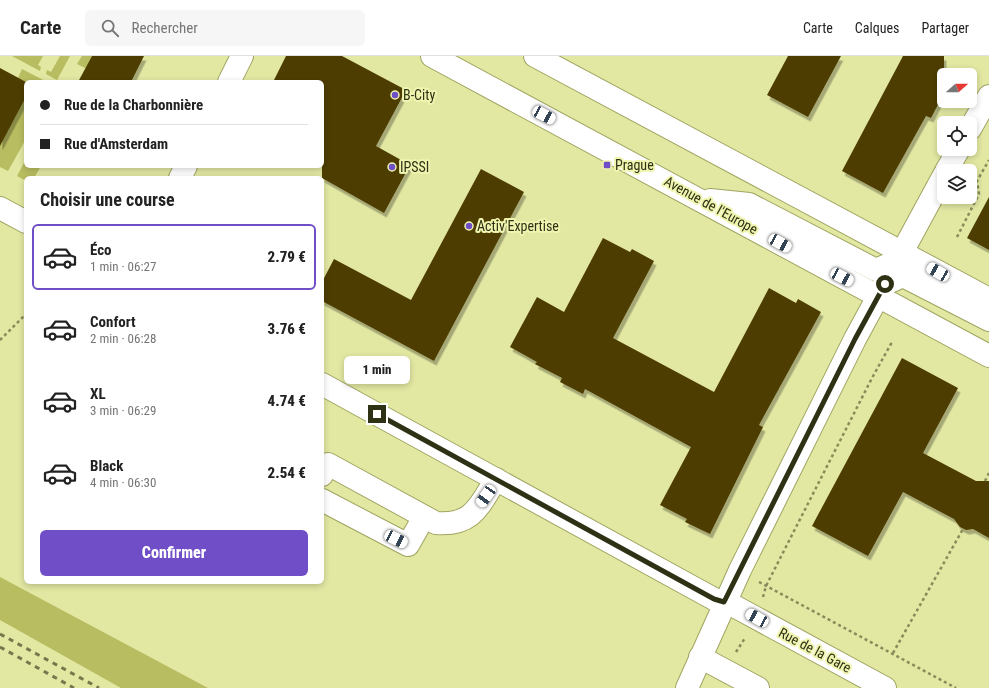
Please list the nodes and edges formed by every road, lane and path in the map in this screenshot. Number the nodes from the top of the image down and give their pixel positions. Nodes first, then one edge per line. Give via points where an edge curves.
1 (242, 56) edge
2 (432, 56) edge
3 (535, 56) edge
4 (230, 80) edge
5 (989, 96) edge
6 (977, 117) edge
7 (989, 160) edge
8 (937, 188) edge
9 (699, 199) junction
10 (2, 209) edge
11 (24, 221) edge
12 (957, 237) dead end
13 (900, 256) junction
14 (882, 291) junction
15 (989, 300) edge
16 (24, 316) edge
17 (989, 320) edge
18 (0, 340) edge
19 (892, 342) dead end
20 (989, 356) edge
21 (324, 385) edge
22 (324, 471) edge
23 (989, 473) edge
24 (496, 479) junction
25 (985, 481) dead end
26 (324, 501) edge
27 (424, 517) junction
28 (963, 529) dead end
29 (740, 570) junction
30 (766, 586) junction
31 (724, 602) junction
32 (757, 618) junction
33 (893, 653) junction
34 (700, 657) junction
35 (725, 670) junction
36 (687, 688) edge
37 (758, 688) edge
38 (885, 688) edge
39 (956, 688) edge

1 - 4 main road
2 - 9 main road, Avenue de l'Europe
3 - 13 main road
5 - 6 main road
7 - 12 path via 977,181 979,194
8 - 13 main road
9 - 13 main road via 749,204 876,270
9 - 14 main road, Avenue de l'Europe
10 - 11 main road
13 - 14 main road
13 - 15 main road
14 - 17 main road via 903,276
14 - 20 main road, Avenue de l'Europe
14 - 29 main road via 855,339
16 - 18 path
19 - 30 path
21 - 24 main road, Rue de la Gare
22 - 27 main road via 328,464
23 - 25 path
24 - 27 main road via 471,516 452,525 436,523
24 - 31 main road, Rue de la Gare via 714,599
26 - 27 main road via 408,545
28 - 33 path
29 - 30 path
29 - 31 main road
30 - 32 path
30 - 33 path
31 - 32 main road, Rue de la Gare
31 - 34 main road
32 - 35 path
32 - 38 main road, Rue de la Gare
33 - 39 path
34 - 35 main road
34 - 36 main road
35 - 37 main road

